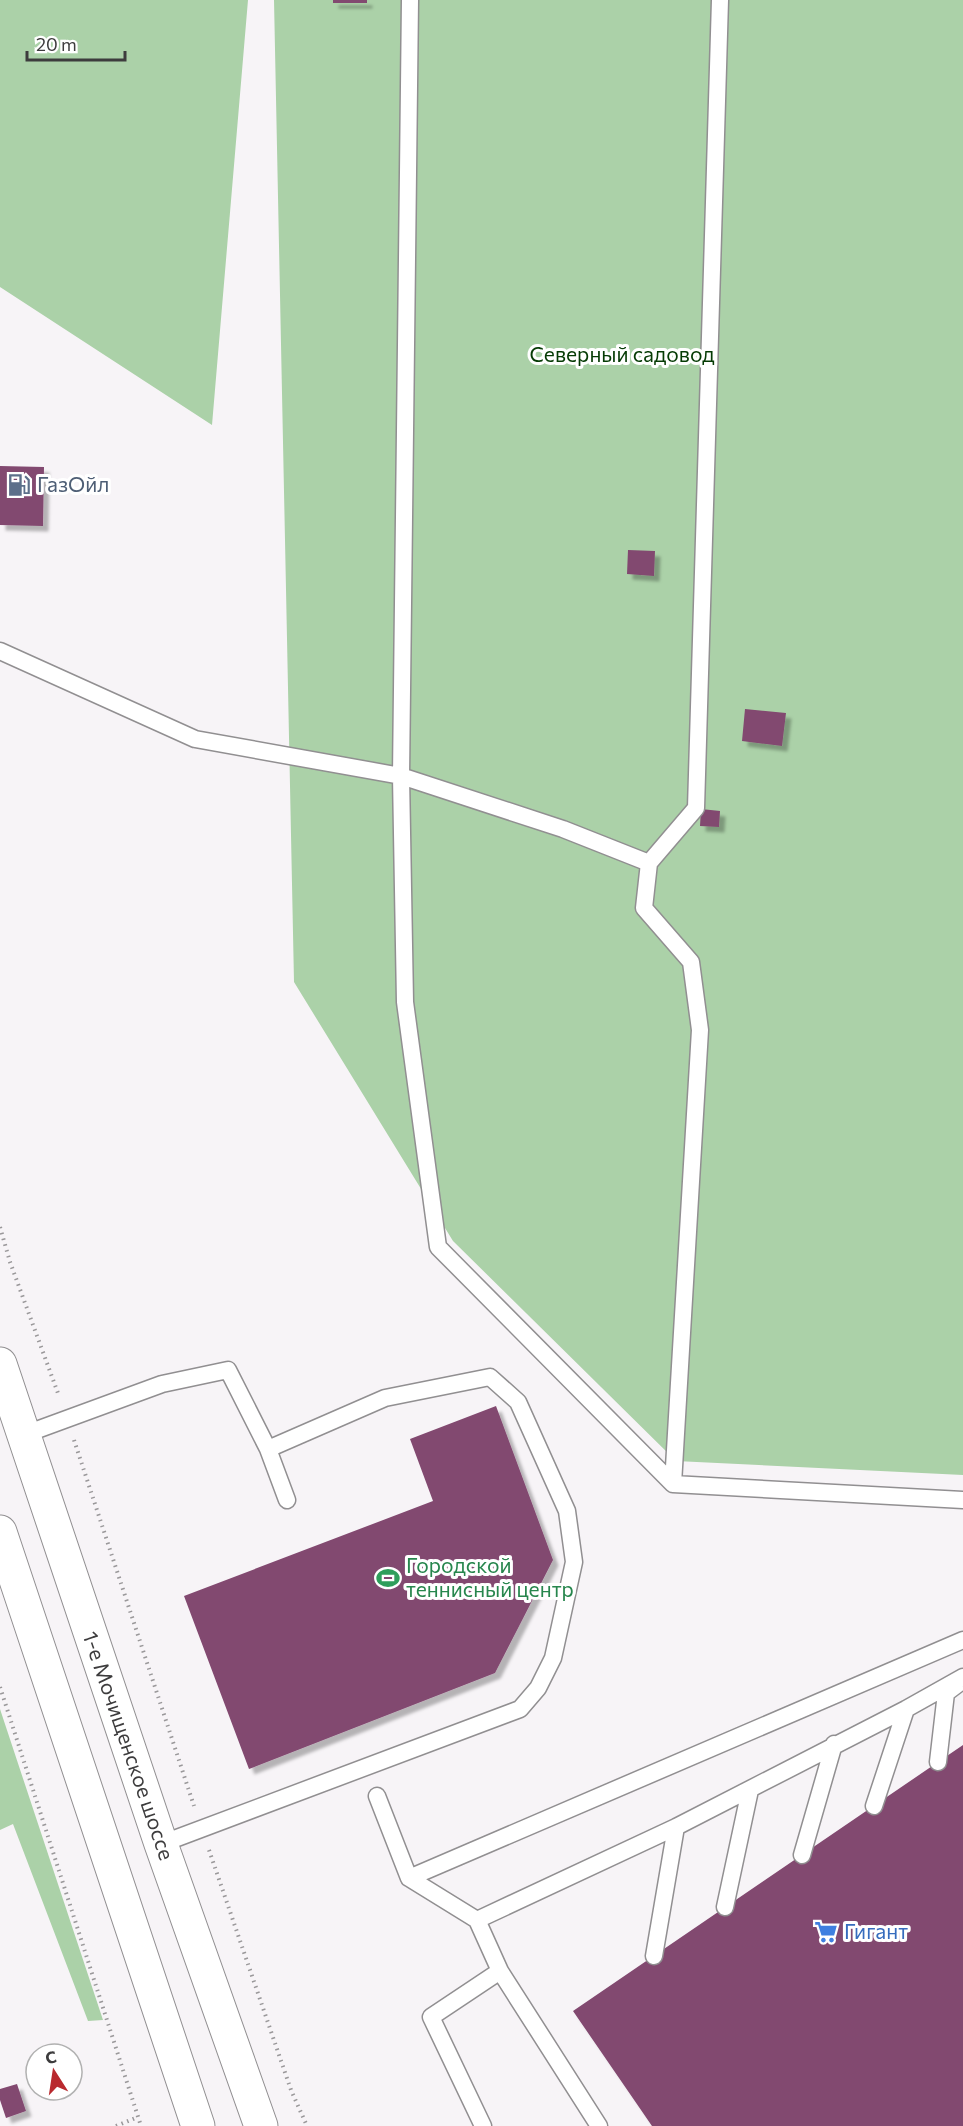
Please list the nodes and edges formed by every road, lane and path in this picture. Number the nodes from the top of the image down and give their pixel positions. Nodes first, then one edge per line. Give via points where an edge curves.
1 (410, 0) edge
2 (720, 0) edge
3 (0, 651) edge
4 (400, 776) junction
5 (649, 863) junction
6 (0, 1227) edge
7 (0, 1364) edge
8 (67, 1417) junction
9 (23, 1435) junction
10 (268, 1449) junction
11 (673, 1484) junction
12 (287, 1500) dead end
13 (963, 1500) edge
14 (0, 1532) edge
15 (963, 1640) edge
16 (963, 1678) edge
17 (0, 1687) edge
18 (906, 1709) junction
19 (834, 1744) junction
20 (938, 1762) dead end
21 (750, 1790) junction
22 (377, 1796) dead end
23 (874, 1806) dead end
24 (676, 1827) junction
25 (201, 1828) junction
26 (161, 1844) junction
27 (802, 1855) dead end
28 (409, 1878) junction
29 (725, 1907) dead end
30 (477, 1920) junction
31 (654, 1956) dead end
32 (500, 1971) junction
33 (138, 2117) junction
34 (116, 2126) edge
35 (141, 2126) edge
36 (198, 2126) edge
37 (261, 2126) edge
38 (307, 2126) edge
39 (483, 2126) edge
40 (599, 2126) edge

1 - 4 lane
2 - 5 lane via 696,807
3 - 4 lane via 195,739
4 - 5 lane via 563,829
4 - 11 lane via 405,1002 438,1247
5 - 11 lane via 644,908 691,962 700,1030
6 - 8 path
7 - 9 main road, 1-е Мочищенское шоссе
8 - 9 lane
8 - 10 lane via 162,1384 228,1370
8 - 25 path
9 - 26 main road, 1-е Мочищенское шоссе
10 - 12 lane
10 - 25 lane via 385,1398 490,1377 518,1401 567,1511 574,1562 553,1659 538,1688 520,1709
11 - 13 lane
14 - 36 main road
15 - 28 lane
16 - 18 lane
16 - 20 lane via 946,1693
17 - 33 path
18 - 19 lane
18 - 23 lane
19 - 21 lane
19 - 27 lane
21 - 24 lane
21 - 29 lane
22 - 28 lane
24 - 30 lane
24 - 31 lane
25 - 26 lane
25 - 38 path via 291,2090
26 - 37 main road, 1-е Мочищенское шоссе
28 - 30 lane
30 - 32 lane
32 - 39 lane via 431,2017
32 - 40 lane
33 - 34 path
33 - 35 path

